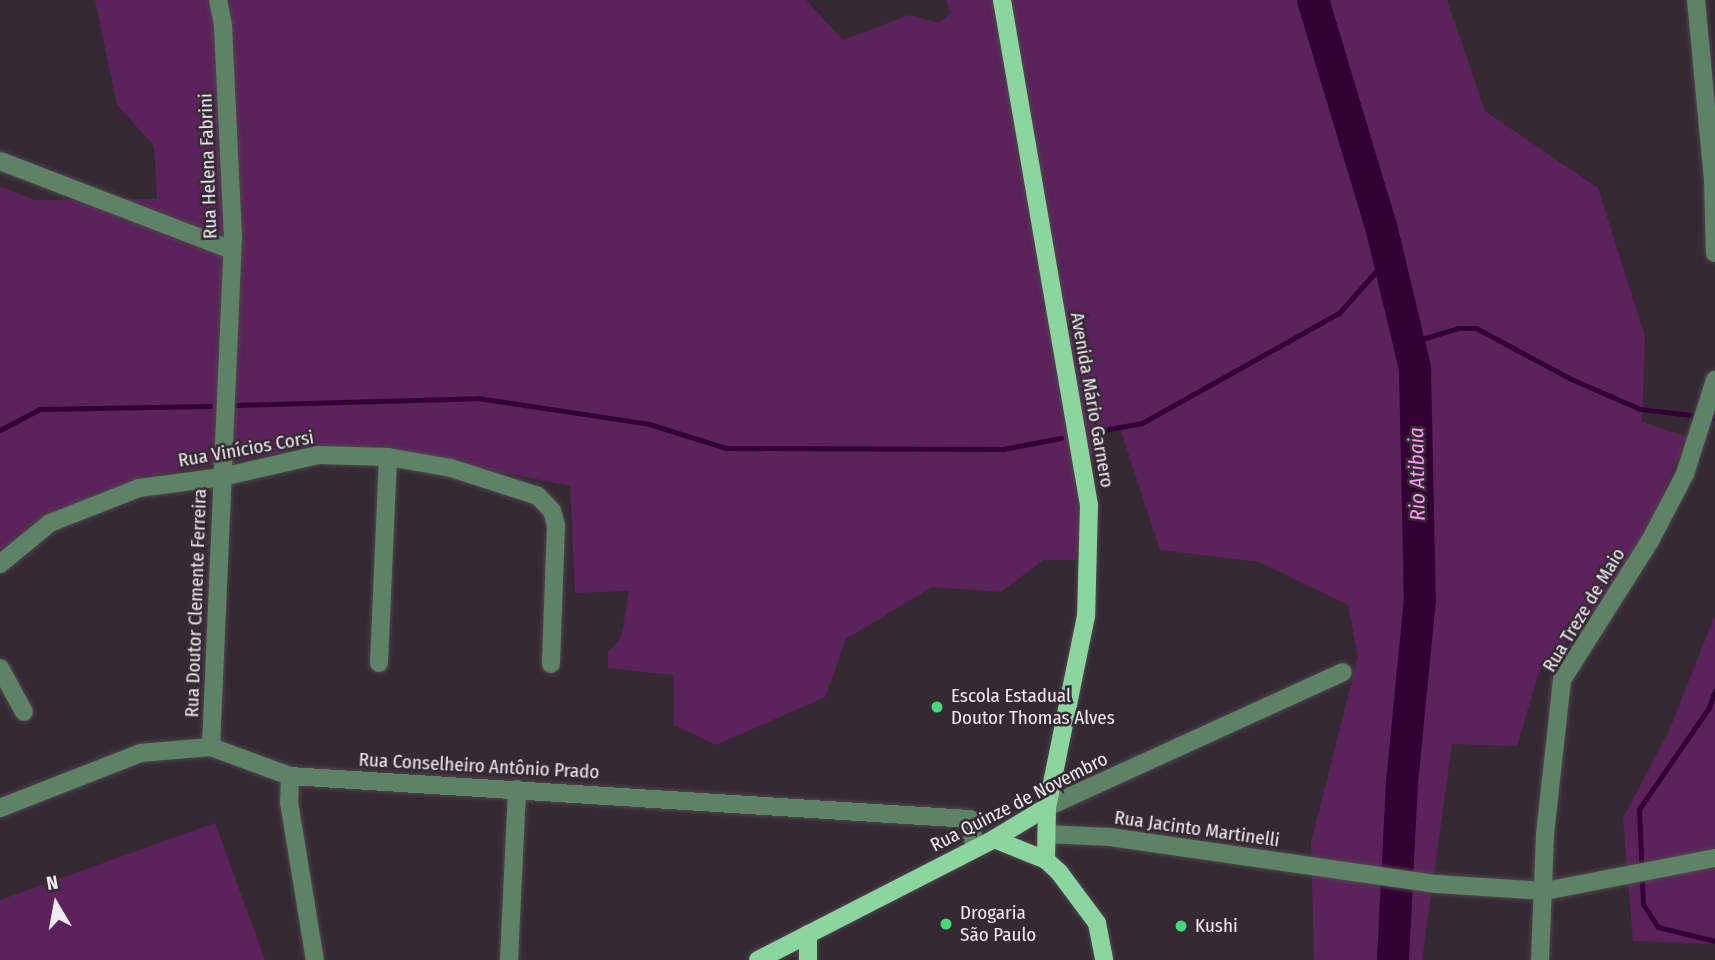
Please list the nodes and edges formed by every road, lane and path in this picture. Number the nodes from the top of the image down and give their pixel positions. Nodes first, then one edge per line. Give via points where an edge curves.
1 (218, 0) edge
2 (1002, 0) edge
3 (1696, 0) edge
4 (0, 161) edge
5 (232, 250) junction
6 (1715, 253) edge
7 (1715, 380) edge
8 (388, 457) junction
9 (222, 477) junction
10 (0, 564) edge
11 (379, 663) dead end
12 (551, 664) dead end
13 (0, 668) edge
14 (1343, 672) dead end
15 (24, 712) dead end
16 (211, 747) junction
17 (290, 776) junction
18 (517, 789) junction
19 (1046, 807) junction
20 (0, 808) edge
21 (1046, 834) junction
22 (994, 839) junction
23 (975, 849) junction
24 (1715, 858) edge
25 (1046, 860) junction
26 (1545, 891) junction
27 (808, 934) junction
28 (315, 960) edge
29 (509, 960) edge
30 (758, 960) edge
31 (808, 960) edge
32 (1104, 960) edge
33 (1540, 960) edge

1 - 5 street, Rua Helena Fabrini via 223,25
2 - 19 main road, Avenida Mário Garnero via 1089,505 1086,616
3 - 6 street via 1713,179
4 - 5 street, Rua Helena Fabrini
5 - 9 street, Rua Doutor Clemente Ferreira
7 - 26 street, Rua Treze de Maio via 1685,474 1650,541 1562,680 1546,821
8 - 9 street, Rua Vinícios Corsi via 318,455
8 - 11 street
8 - 12 street, Rua Vinícios Corsi via 451,468 538,496 552,511 556,525
9 - 10 street, Rua Vinícios Corsi via 139,488 113,498 50,523
9 - 16 street, Rua Doutor Clemente Ferreira
13 - 15 street
14 - 19 street, Rua Quinze de Novembro
16 - 17 street, Rua Conselheiro Antônio Prado
16 - 20 street, Rua Conselheiro Antônio Prado via 140,752
17 - 18 street, Rua Conselheiro Antônio Prado
17 - 28 street via 289,802
18 - 23 street, Rua Conselheiro Antônio Prado via 970,819
18 - 29 street
19 - 21 main road, Avenida Mário Garnero
19 - 22 main road, Rua Quinze de Novembro
21 - 25 main road, Avenida Mário Garnero
21 - 26 street, Rua Jacinto Martinelli via 1110,837 1437,884
22 - 23 main road, Rua Quinze de Novembro
22 - 25 main road
23 - 27 main road, Rua Quinze de Novembro
24 - 26 street, Rua Jacinto Martinelli
25 - 32 main road via 1097,923
26 - 33 street, Rua Treze de Maio
27 - 30 main road, Rua Quinze de Novembro
27 - 31 main road

